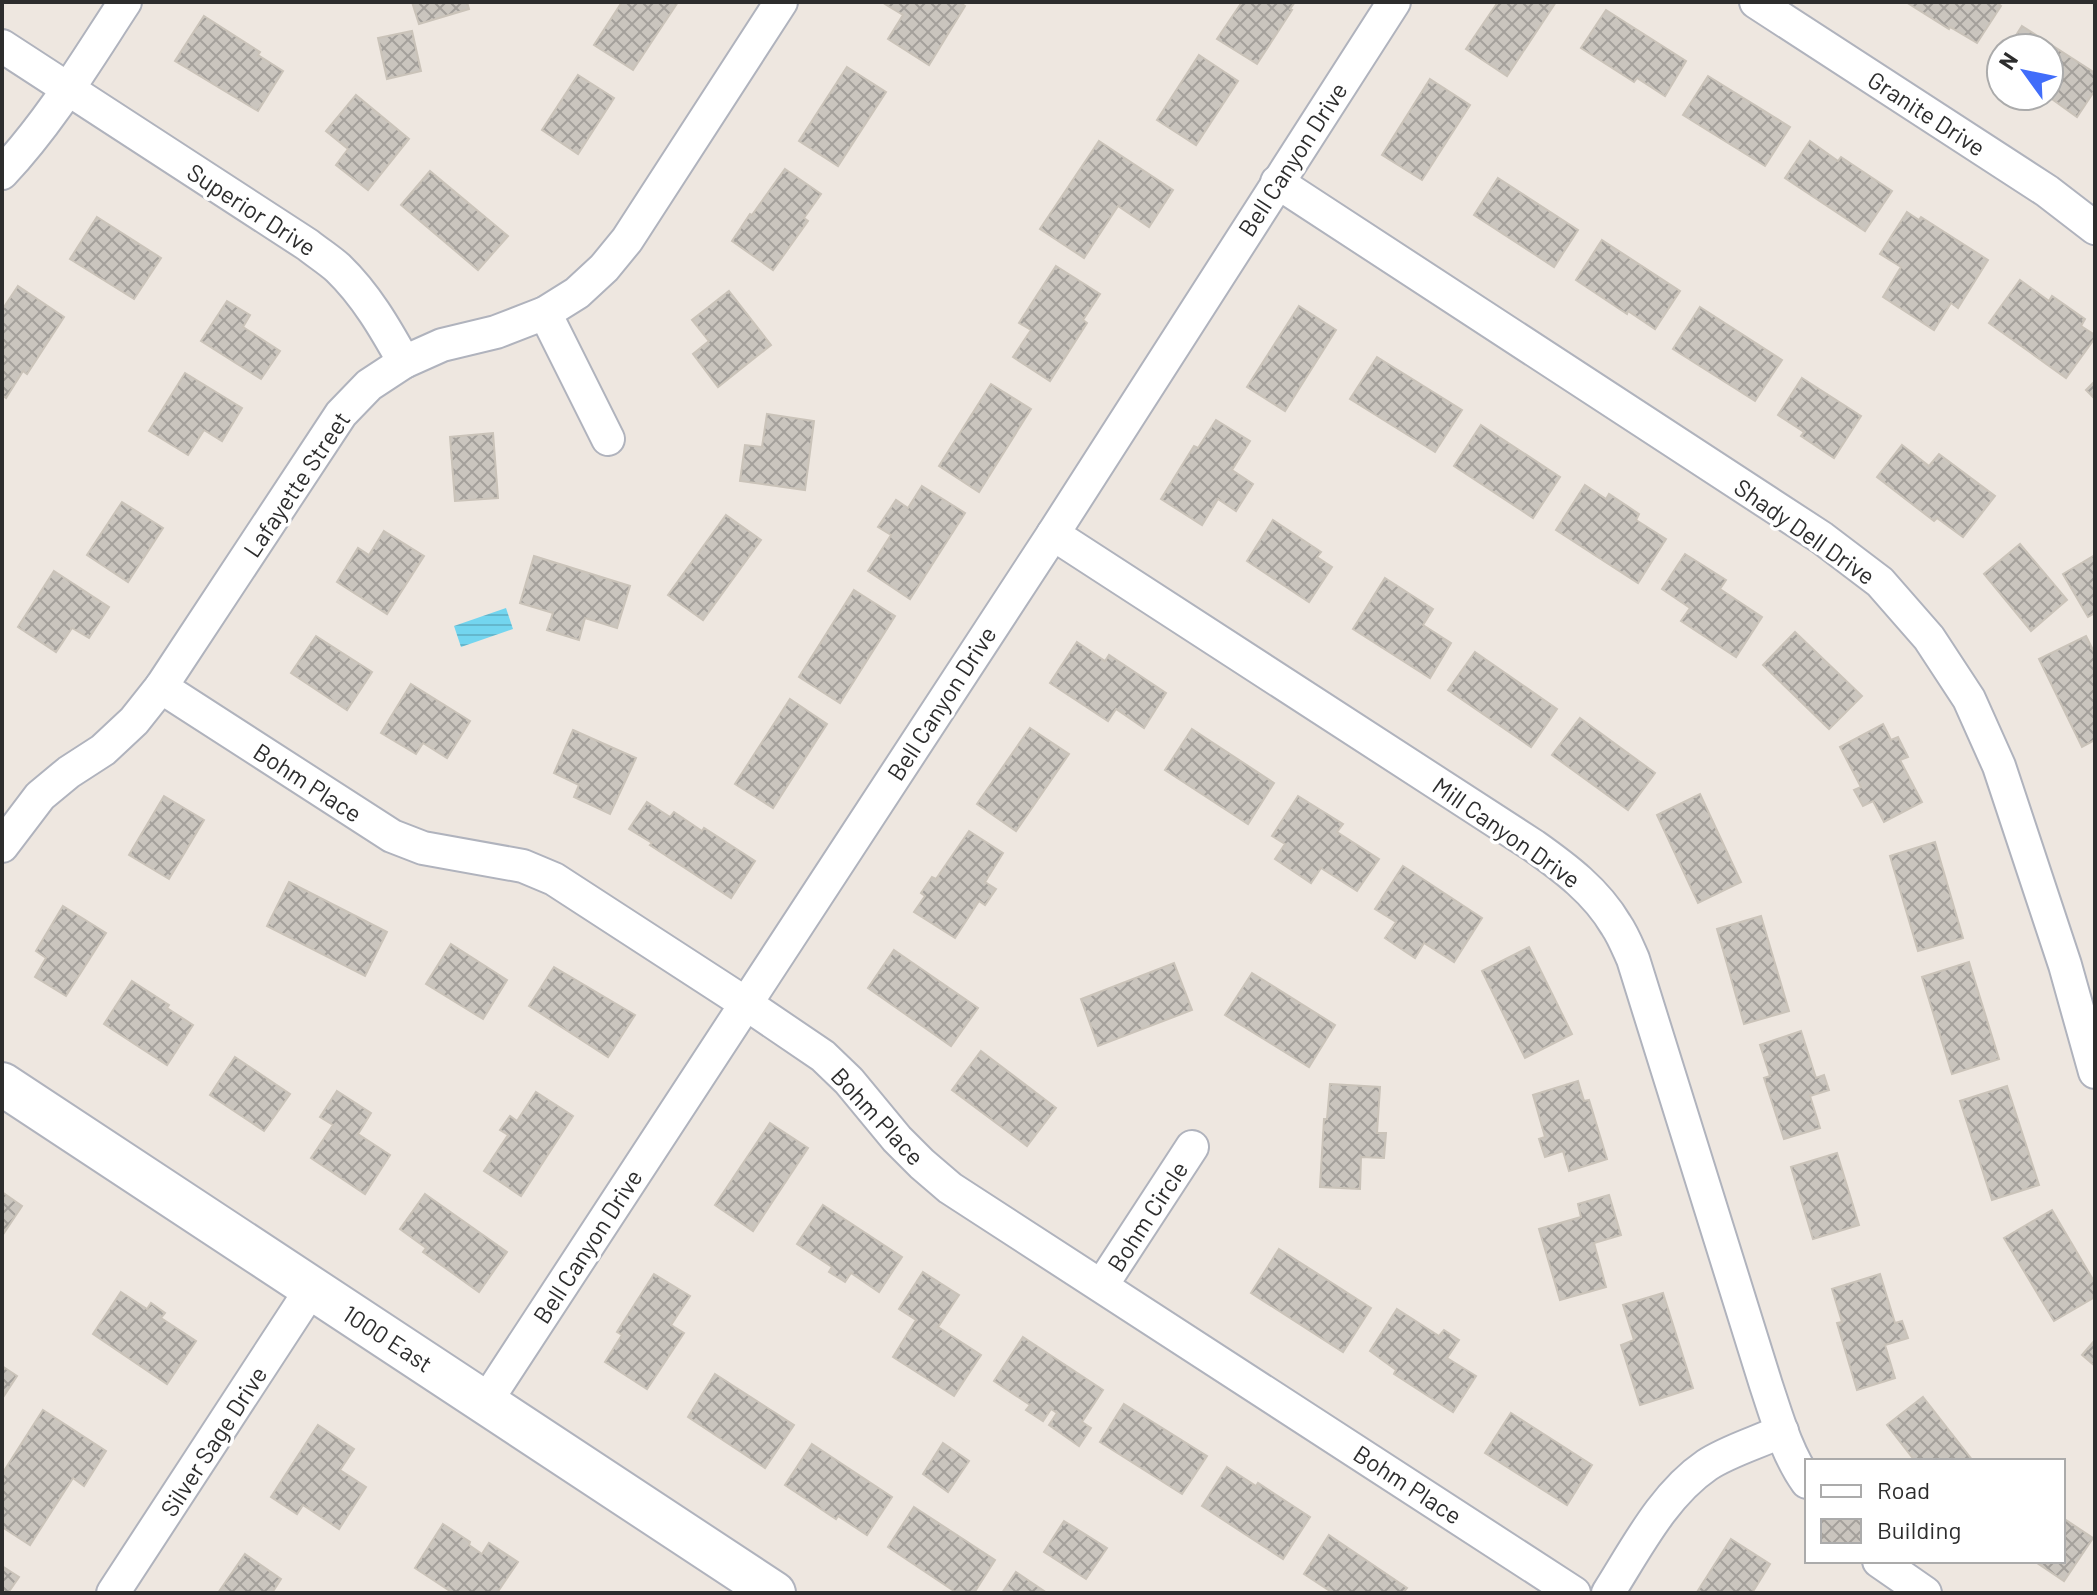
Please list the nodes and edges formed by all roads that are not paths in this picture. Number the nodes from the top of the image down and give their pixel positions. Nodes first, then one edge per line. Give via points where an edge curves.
1 (125, 2) edge
2 (781, 2) edge
3 (1394, 2) edge
4 (1756, 2) edge
5 (2, 46) edge
6 (68, 89) junction
7 (2, 173) edge
8 (1277, 182) junction
9 (2095, 228) edge
10 (545, 313) junction
11 (404, 362) junction
12 (608, 439) dead end
13 (1053, 534) junction
14 (161, 687) junction
15 (2, 846) edge
16 (745, 1003) junction
17 (2095, 1072) edge
18 (2, 1084) edge
19 (1192, 1147) dead end
20 (1102, 1285) junction
21 (312, 1288) junction
22 (485, 1403) junction
23 (1782, 1431) junction
24 (1805, 1479) edge
25 (1881, 1563) edge
26 (113, 1593) edge
27 (774, 1593) edge
28 (1574, 1593) edge
29 (1608, 1593) edge
30 (1925, 1593) edge

1 - 6 street
2 - 10 street, Lafayette Street via 627,240 577,293
3 - 8 street, Bell Canyon Drive
4 - 9 street, Granite Drive via 2047,191
5 - 6 street, Superior Drive
6 - 7 street
6 - 11 street, Superior Drive via 337,266 361,292
8 - 13 street, Bell Canyon Drive
8 - 17 street, Shady Dell Drive via 1822,538 1880,582 1929,638 1969,699 1999,766
10 - 11 street, Lafayette Street
10 - 12 street
11 - 14 street, Lafayette Street via 369,385 341,414
13 - 16 street, Bell Canyon Drive
13 - 23 street, Mill Canyon Drive via 1534,846 1593,894 1633,959
14 - 15 street, Lafayette Street via 103,750 40,796
14 - 16 street, Bohm Place via 392,836 423,848 523,866 554,879
16 - 20 street, Bohm Place via 823,1056 913,1156 950,1188
16 - 22 street, Bell Canyon Drive
18 - 21 street, 1000 East
19 - 20 street, Bohm Circle
20 - 28 street, Bohm Place
21 - 22 street, 1000 East
21 - 26 street, Silver Sage Drive
22 - 27 street, 1000 East
23 - 24 street, Mill Canyon Drive
23 - 29 street via 1709,1463 1683,1484
25 - 30 street

